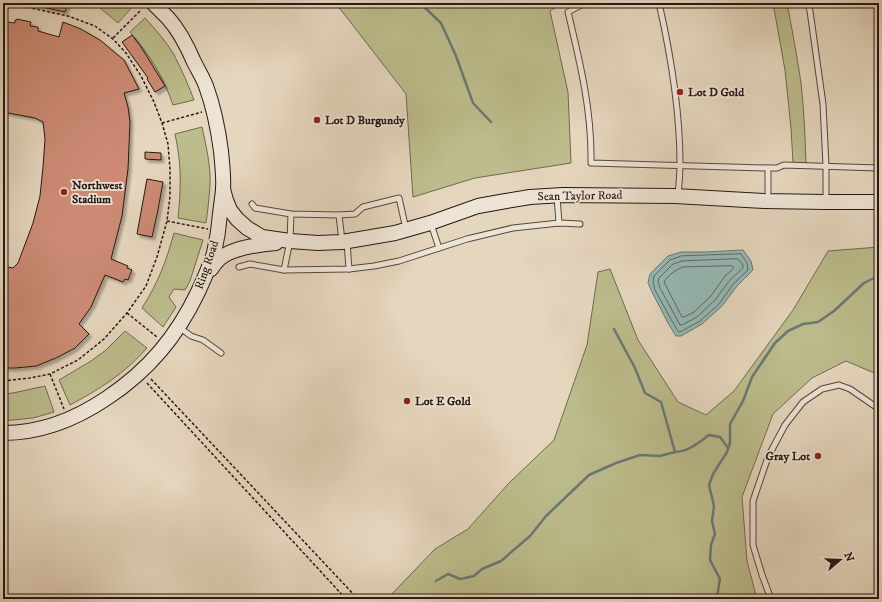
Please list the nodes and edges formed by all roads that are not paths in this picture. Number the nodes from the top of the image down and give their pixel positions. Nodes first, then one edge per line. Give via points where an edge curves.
1 (585, 3) edge
2 (659, 3) edge
3 (808, 3) edge
4 (147, 6) edge
5 (680, 165) junction
6 (826, 166) junction
7 (768, 168) junction
8 (879, 168) edge
9 (223, 189) junction
10 (557, 195) junction
11 (678, 196) junction
12 (768, 201) junction
13 (826, 202) junction
14 (878, 202) edge
15 (252, 204) dead end
16 (291, 214) junction
17 (339, 215) junction
18 (559, 223) junction
19 (430, 224) junction
20 (580, 224) dead end
21 (406, 230) junction
22 (290, 241) junction
23 (344, 241) junction
24 (439, 248) junction
25 (239, 266) dead end
26 (349, 269) junction
27 (284, 270) junction
28 (205, 277) junction
29 (179, 327) junction
30 (221, 353) dead end
31 (879, 410) edge
32 (3, 433) edge
33 (771, 599) edge

1 - 5 lane via 568,12 589,116 591,163
2 - 5 lane via 672,65
3 - 6 lane via 822,104
4 - 9 main road, Ring Road via 168,18 206,85 218,126
5 - 7 lane
5 - 11 lane
6 - 7 lane via 784,165
6 - 8 lane
6 - 13 lane
7 - 12 lane
9 - 22 main road, Sean Taylor Road via 230,210 247,228 262,237
9 - 28 main road, Ring Road via 214,253
10 - 11 main road, Sean Taylor Road
10 - 18 lane
10 - 19 main road, Sean Taylor Road via 478,206
11 - 12 main road, Sean Taylor Road
12 - 13 main road, Sean Taylor Road
13 - 14 main road, Sean Taylor Road
15 - 16 lane via 255,208
16 - 17 lane
16 - 22 lane
17 - 21 lane via 355,214 363,207 399,198
17 - 23 lane
18 - 20 lane
18 - 24 lane via 512,228
19 - 21 main road, Sean Taylor Road
19 - 24 lane
21 - 23 main road, Sean Taylor Road
22 - 23 main road, Sean Taylor Road
22 - 27 lane
22 - 28 main road, Sean Taylor Road via 256,245 228,253 219,259
23 - 26 lane
24 - 26 lane via 399,261
25 - 27 lane via 250,264
26 - 27 lane
28 - 29 main road, Ring Road
29 - 30 lane
29 - 32 main road, Ring Road via 150,364 124,387 93,407 64,422 33,431
31 - 33 lane via 839,385 822,389 803,402 785,425 768,457 753,501 753,545

